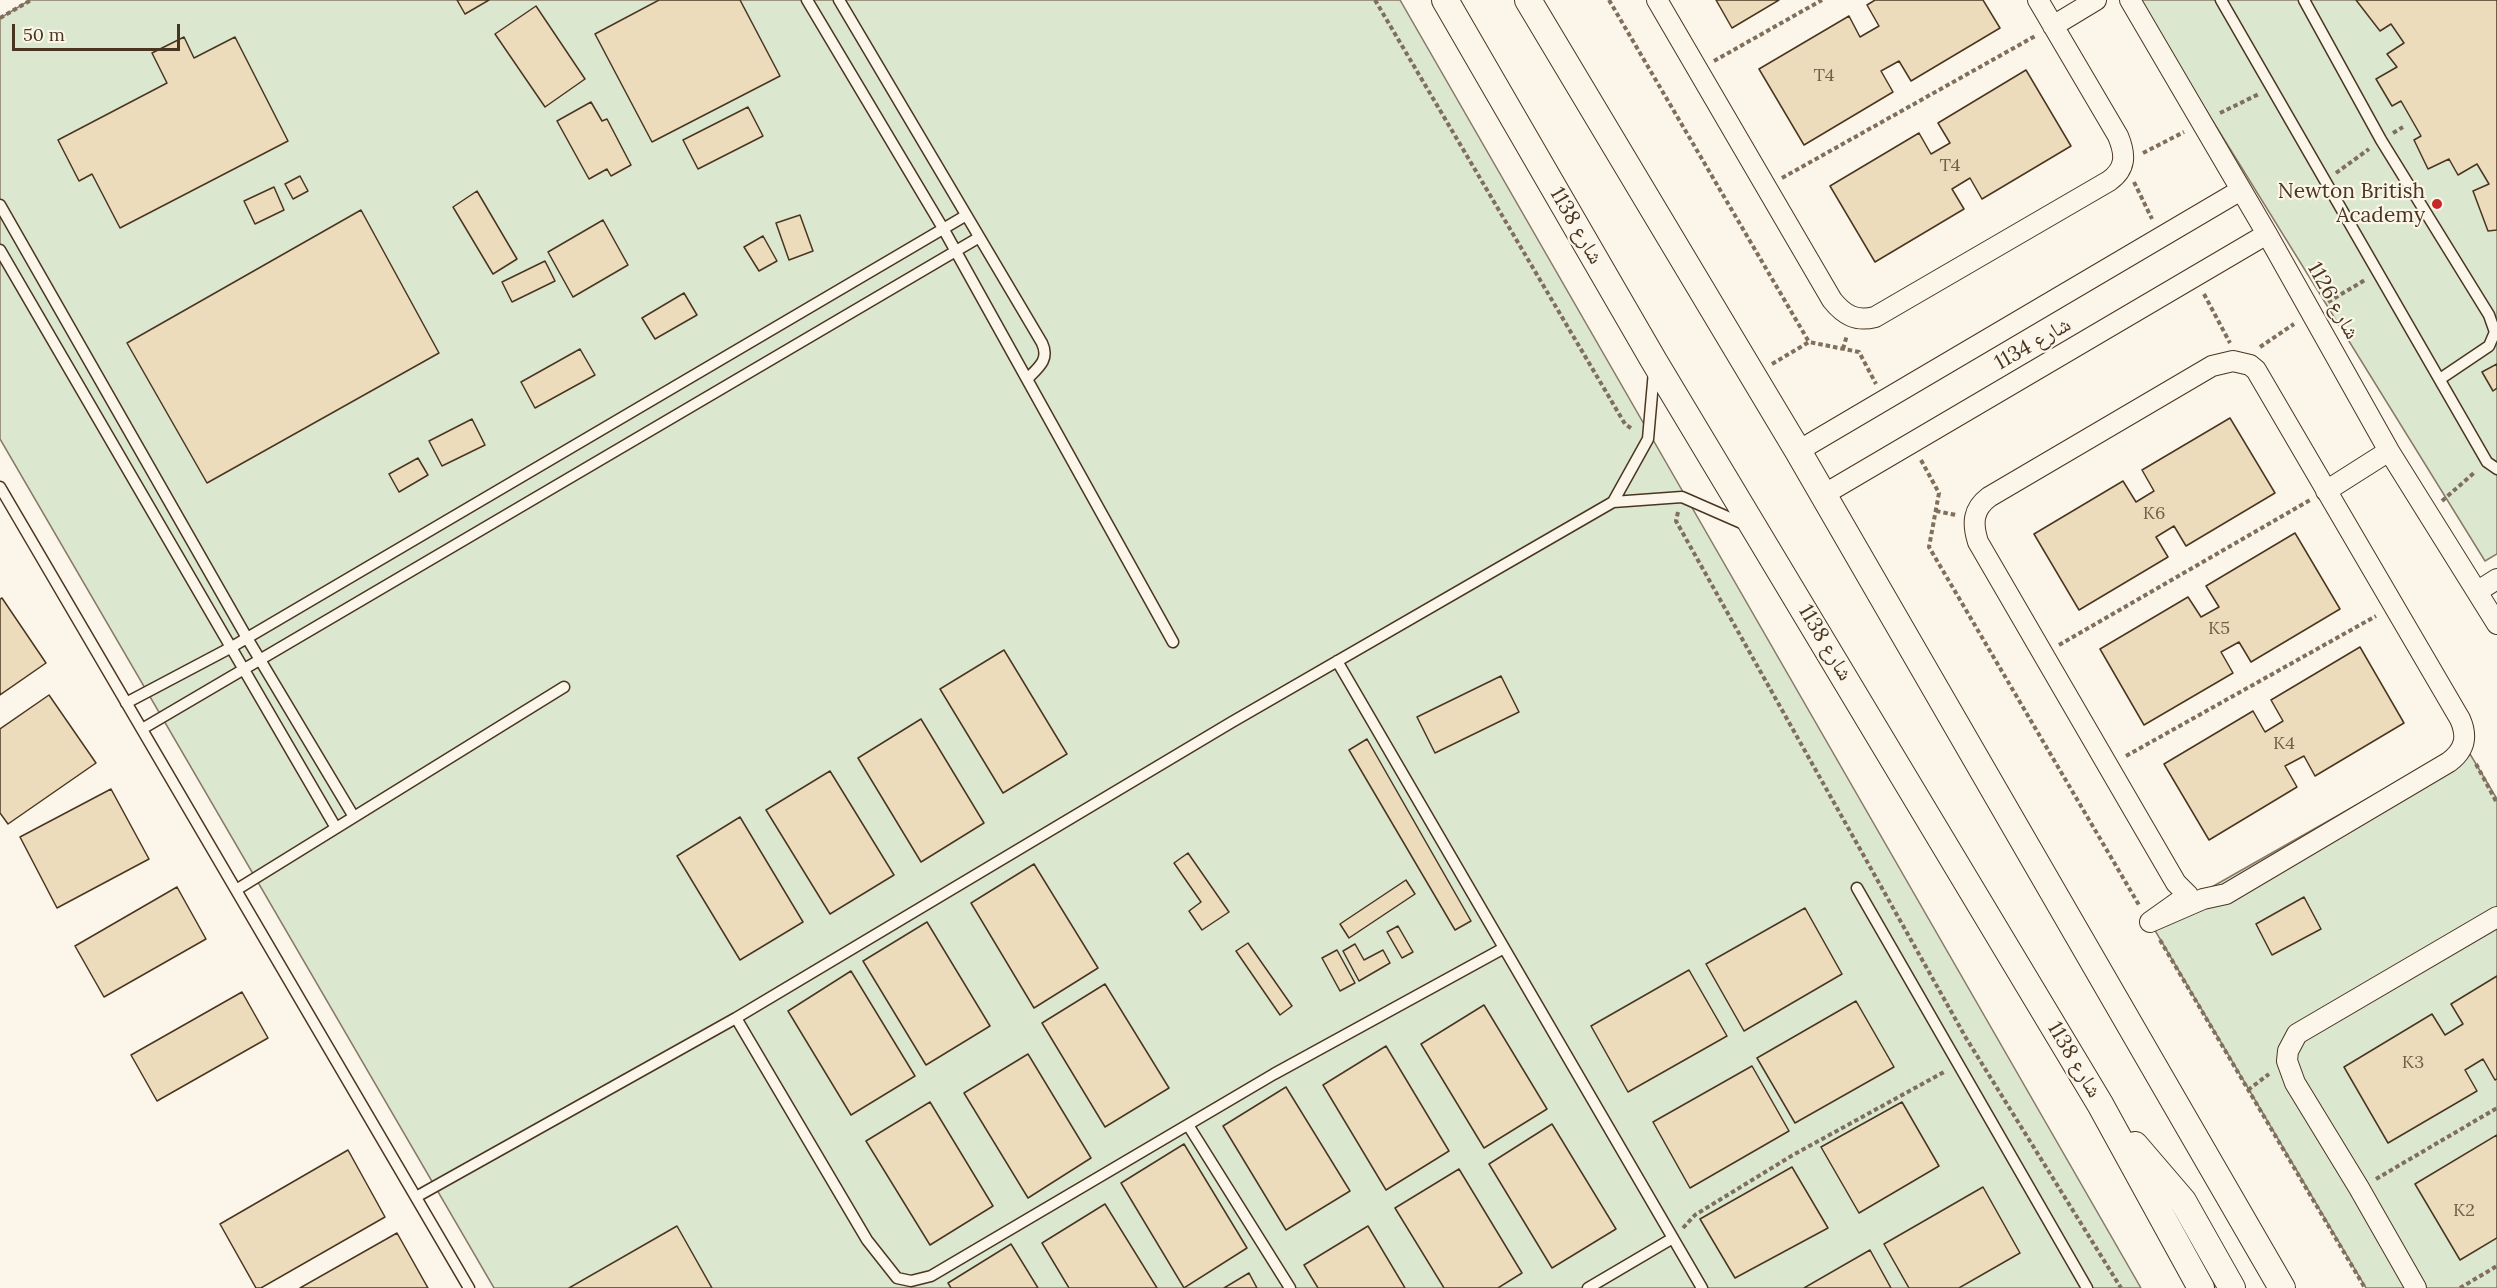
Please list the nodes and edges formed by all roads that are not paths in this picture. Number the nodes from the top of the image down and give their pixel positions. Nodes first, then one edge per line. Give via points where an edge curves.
1 (807, 0) edge
2 (839, 0) edge
3 (1445, 0) edge
4 (1528, 0) edge
5 (1657, 0) edge
6 (2038, 0) edge
7 (2096, 0) edge
8 (2130, 0) edge
9 (2221, 0) edge
10 (2304, 0) edge
11 (2053, 26) junction
12 (2241, 190) junction
13 (0, 205) edge
14 (965, 216) junction
15 (944, 230) junction
16 (2267, 234) junction
17 (978, 238) junction
18 (0, 250) edge
19 (956, 251) junction
20 (1654, 361) junction
21 (1027, 379) junction
22 (2440, 379) junction
23 (1798, 451) junction
24 (2390, 451) junction
25 (2497, 468) edge
26 (0, 487) edge
27 (2326, 491) junction
28 (1823, 495) junction
29 (1612, 502) junction
30 (1757, 530) junction
31 (2497, 579) edge
32 (2478, 591) junction
33 (2497, 624) edge
34 (247, 638) junction
35 (1173, 642) dead end
36 (230, 648) junction
37 (260, 659) junction
38 (1337, 661) junction
39 (243, 670) junction
40 (564, 687) dead end
41 (126, 703) junction
42 (142, 729) junction
43 (354, 817) junction
44 (336, 828) junction
45 (1857, 888) dead end
46 (236, 890) junction
47 (2497, 917) edge
48 (1504, 948) junction
49 (736, 1018) junction
50 (2100, 1104) junction
51 (1188, 1125) junction
52 (416, 1197) junction
53 (1673, 1238) junction
54 (897, 1278) junction
55 (469, 1288) edge
56 (904, 1288) edge
57 (1290, 1288) edge
58 (1588, 1288) edge
59 (1702, 1288) edge
60 (2089, 1288) edge
61 (2201, 1288) edge
62 (2232, 1288) edge
63 (2282, 1288) edge
64 (2416, 1288) edge

1 - 15 lane
2 - 14 lane
3 - 20 street, شارع 1138
4 - 23 street
5 - 11 street via 1832,300 1844,314 1868,319 2109,182 2121,170 2123,148 2118,136
6 - 11 street
7 - 11 street
8 - 12 street, شارع 1126
9 - 22 lane
10 - 22 lane via 2381,140 2489,315 2495,332 2489,346
12 - 16 street, شارع 1126
12 - 23 street, شارع 1134
13 - 34 lane
14 - 15 lane
14 - 17 lane
15 - 19 lane
15 - 34 lane
16 - 24 street, شارع 1126
16 - 28 street, شارع 1134
17 - 19 lane
17 - 21 lane via 1045,349 1044,361
18 - 36 lane
19 - 21 lane
19 - 37 lane
20 - 29 lane via 1648,439
20 - 30 street, شارع 1138
21 - 35 lane
22 - 25 lane via 2487,462
23 - 28 street
24 - 27 street
24 - 32 street, شارع 1126
26 - 41 lane
27 - 27 street via 2460,719 2464,744 2457,757 2226,894 2203,899 2150,922 2188,895 2176,884 1978,542 1974,525 1977,510 1989,497 2212,366 2233,361 2256,370
28 - 63 street
29 - 30 lane via 1682,497
29 - 38 lane
30 - 50 street, شارع 1138
31 - 32 street
32 - 33 street, شارع 1126
34 - 36 lane
34 - 37 lane
36 - 39 lane
36 - 41 lane
37 - 39 lane
37 - 43 lane
38 - 48 lane
38 - 49 lane
39 - 42 lane
39 - 44 lane
40 - 43 lane
41 - 42 lane
42 - 46 lane
43 - 44 lane
44 - 46 lane
45 - 60 lane
46 - 52 lane
47 - 64 street via 2297,1034 2290,1042 2287,1061 2295,1083
48 - 51 lane
48 - 53 lane
49 - 52 lane
49 - 54 lane via 867,1240
50 - 61 street, شارع 1138
50 - 62 street via 2182,1201
51 - 54 lane via 931,1276 911,1281
51 - 57 lane
52 - 55 lane
53 - 58 lane
53 - 59 lane
54 - 56 lane

